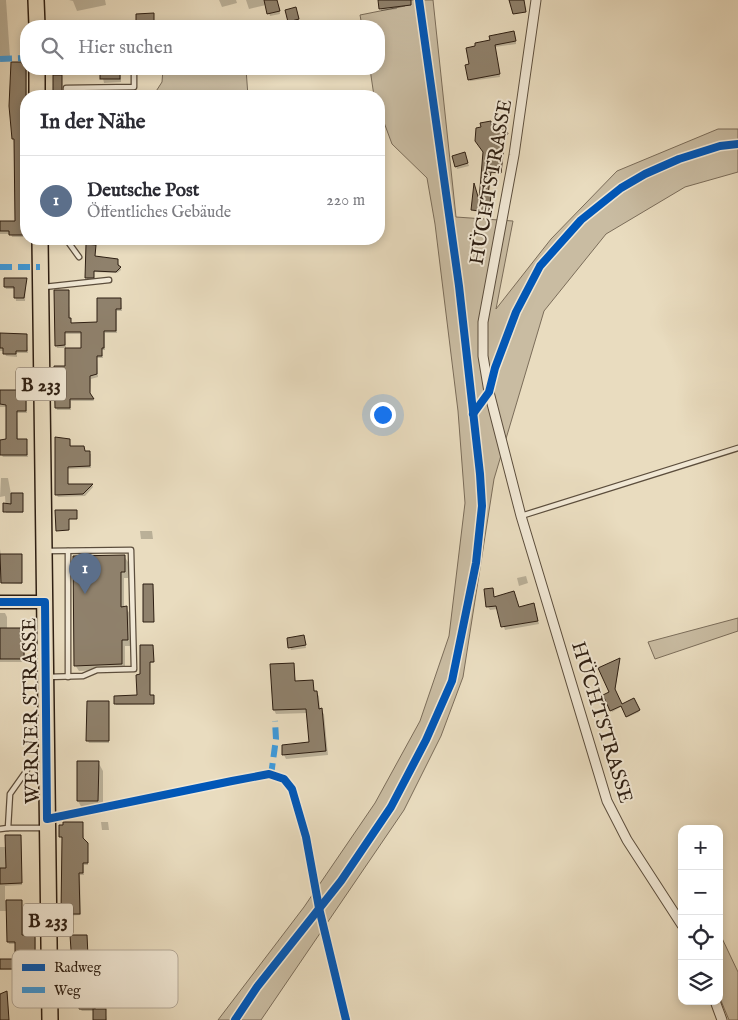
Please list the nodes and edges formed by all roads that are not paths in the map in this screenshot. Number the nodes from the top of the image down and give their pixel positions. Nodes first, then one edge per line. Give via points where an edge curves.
1 (36, 0) edge
2 (536, 0) edge
3 (37, 20) edge
4 (37, 75) edge
5 (134, 75) edge
6 (37, 90) edge
7 (66, 90) edge
8 (40, 245) edge
9 (70, 245) edge
10 (79, 257) dead end
11 (110, 280) dead end
12 (40, 287) junction
13 (738, 448) edge
14 (521, 516) junction
15 (44, 551) junction
16 (68, 551) junction
17 (0, 602) edge
18 (45, 602) junction
19 (46, 677) junction
20 (68, 677) junction
21 (27, 770) dead end
22 (8, 828) junction
23 (47, 828) junction
24 (0, 829) edge
25 (678, 919) edge
26 (49, 950) edge
27 (716, 1005) edge
28 (722, 1020) edge

1 - 3 main road
2 - 14 street, HÜCHTSTRASSE via 514,155 482,338 489,392
4 - 6 main road
5 - 7 lane via 134,87
8 - 12 main road, WERNER STRASSE / B 233
9 - 10 lane
11 - 12 lane
12 - 15 main road, WERNER STRASSE / B 233
13 - 14 lane
14 - 25 street, HÜCHTSTRASSE via 606,801
15 - 16 lane
15 - 18 main road, WERNER STRASSE / B 233
16 - 20 lane
16 - 20 lane via 131,550 134,669 97,670 83,676
17 - 18 street
18 - 19 main road, WERNER STRASSE / B 233
19 - 20 lane
19 - 23 main road, WERNER STRASSE / B 233
21 - 22 lane via 10,794
22 - 23 lane
22 - 24 lane
23 - 26 main road, WERNER STRASSE / B 233
27 - 28 street

